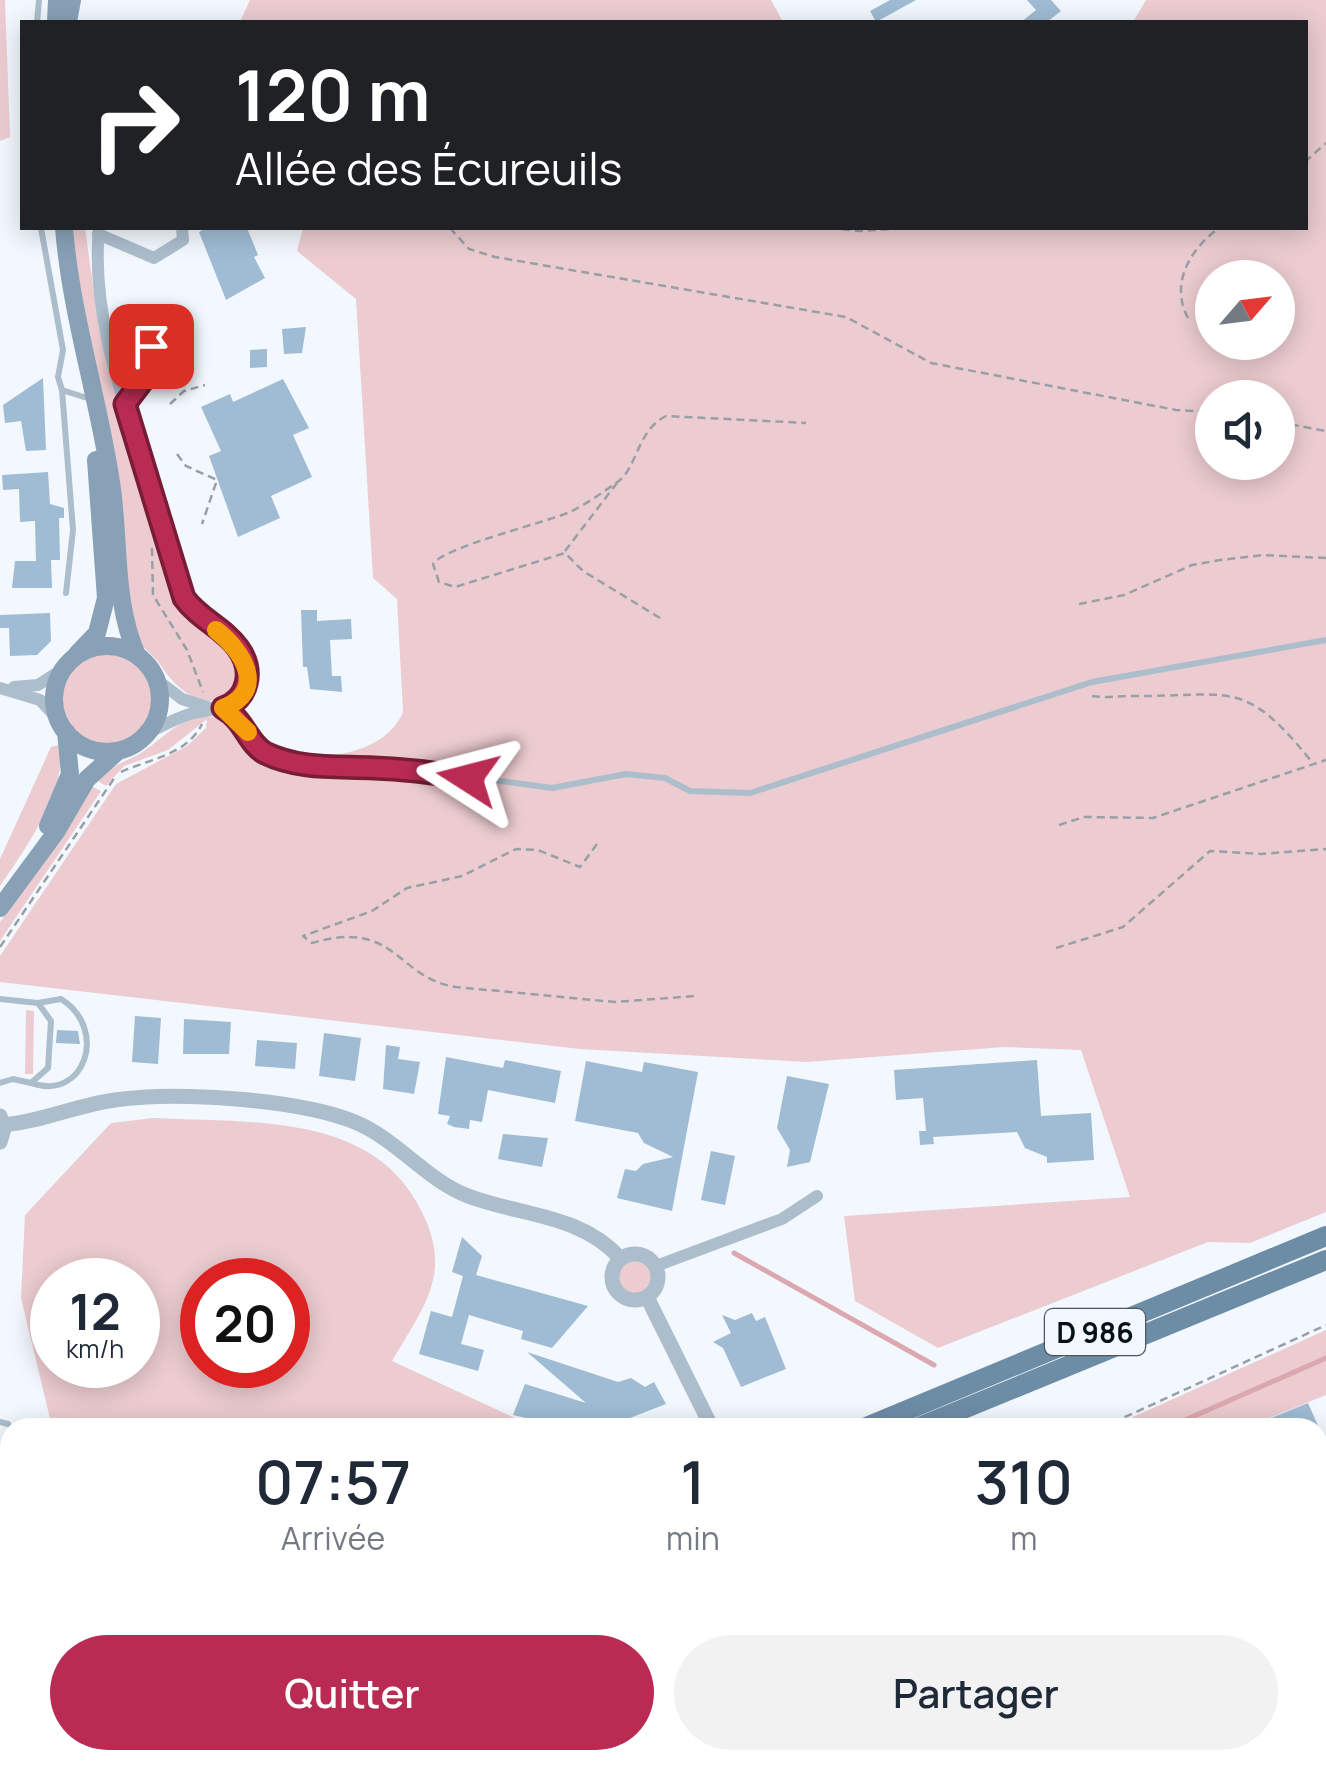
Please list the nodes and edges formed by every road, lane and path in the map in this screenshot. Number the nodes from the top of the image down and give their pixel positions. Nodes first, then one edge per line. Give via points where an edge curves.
1 (41, 230) edge
2 (64, 230) edge
3 (182, 230) edge
4 (452, 230) edge
5 (844, 230) edge
6 (886, 230) edge
7 (1217, 230) edge
8 (99, 231) edge
9 (1188, 318) dead end
10 (79, 331) junction
11 (108, 340) junction
12 (204, 385) dead end
13 (62, 390) junction
14 (87, 398) junction
15 (125, 404) junction
16 (170, 404) dead end
17 (1195, 411) edge
18 (806, 423) dead end
19 (1295, 425) edge
20 (1326, 431) edge
21 (177, 454) dead end
22 (618, 483) junction
23 (202, 524) dead end
24 (565, 553) junction
25 (1326, 558) edge
26 (140, 579) dead end
27 (151, 580) dead end
28 (66, 594) dead end
29 (153, 595) dead end
30 (1078, 604) dead end
31 (660, 618) dead end
32 (1326, 640) edge
33 (78, 654) junction
34 (137, 655) junction
35 (63, 670) junction
36 (157, 680) junction
37 (1075, 687) junction
38 (1, 688) edge
39 (210, 709) junction
40 (62, 726) junction
41 (148, 732) junction
42 (118, 751) junction
43 (1326, 760) edge
44 (1312, 762) junction
45 (1059, 824) dead end
46 (597, 844) dead end
47 (1326, 849) edge
48 (31, 862) junction
49 (0, 908) edge
50 (0, 947) edge
51 (1056, 948) dead end
52 (695, 996) dead end
53 (0, 999) edge
54 (38, 1002) junction
55 (0, 1082) edge
56 (31, 1083) junction
57 (2, 1120) edge
58 (0, 1142) edge
59 (817, 1196) dead end
60 (1326, 1236) edge
61 (620, 1258) junction
62 (1326, 1260) edge
63 (656, 1266) junction
64 (647, 1297) junction
65 (1326, 1325) edge
66 (707, 1418) edge
67 (888, 1418) edge
68 (942, 1418) edge
69 (1123, 1418) edge

1 - 13 lane via 63,350
2 - 10 main road
3 - 8 street via 183,240 154,258
4 - 17 path via 469,250 495,257 846,317 946,368
5 - 6 path
7 - 9 path via 1180,281 1178,302
8 - 11 street via 94,247
10 - 14 main road
10 - 34 main road via 112,484 125,625
11 - 15 street
11 - 15 lane via 147,339 155,359
12 - 16 path
13 - 14 lane
13 - 28 lane via 73,530
14 - 33 main road via 106,598 97,633
15 - 39 street via 184,598 237,646 245,663 246,689 236,702
18 - 22 path via 666,416 644,433
19 - 20 path
21 - 23 path via 186,466 217,480
22 - 24 path
22 - 24 path via 575,510 454,548 437,558 432,571 439,582 455,587
24 - 31 path
25 - 30 path via 1263,554 1192,565 1124,595
26 - 27 path
29 - 39 path via 196,669
32 - 37 lane
33 - 34 main road via 104,646
33 - 35 main road
34 - 36 main road
35 - 38 street via 38,685
35 - 40 main road via 54,700
36 - 39 street
36 - 41 main road via 160,708
37 - 39 lane via 774,788 728,795 626,774 552,788 421,770 314,766 260,750 242,722
37 - 44 path via 1098,697 1244,697
38 - 40 street via 40,700
39 - 41 street
39 - 50 path via 188,742 114,778
40 - 42 main road via 92,750
40 - 48 main road via 70,774
41 - 42 main road
42 - 48 main road via 88,779
43 - 44 path
44 - 45 path via 1153,818 1084,817
46 - 52 path via 580,867 516,849 462,876 406,888 372,912 303,936 312,943 367,938 437,984 456,987 615,1002
47 - 51 path via 1210,851 1123,927
48 - 49 main road
53 - 54 lane
54 - 56 lane via 51,1021 48,1068
54 - 56 lane via 61,999 82,1016 86,1060 65,1080
55 - 56 lane
57 - 58 street
57 - 61 street via 128,1099 313,1108 360,1124 452,1189 576,1225
59 - 63 street via 782,1218
60 - 67 main road, D 986
61 - 63 street via 642,1254
61 - 64 street via 612,1273 616,1290 630,1300
62 - 68 main road, D 986
63 - 64 street via 658,1280
64 - 66 street
65 - 69 path

